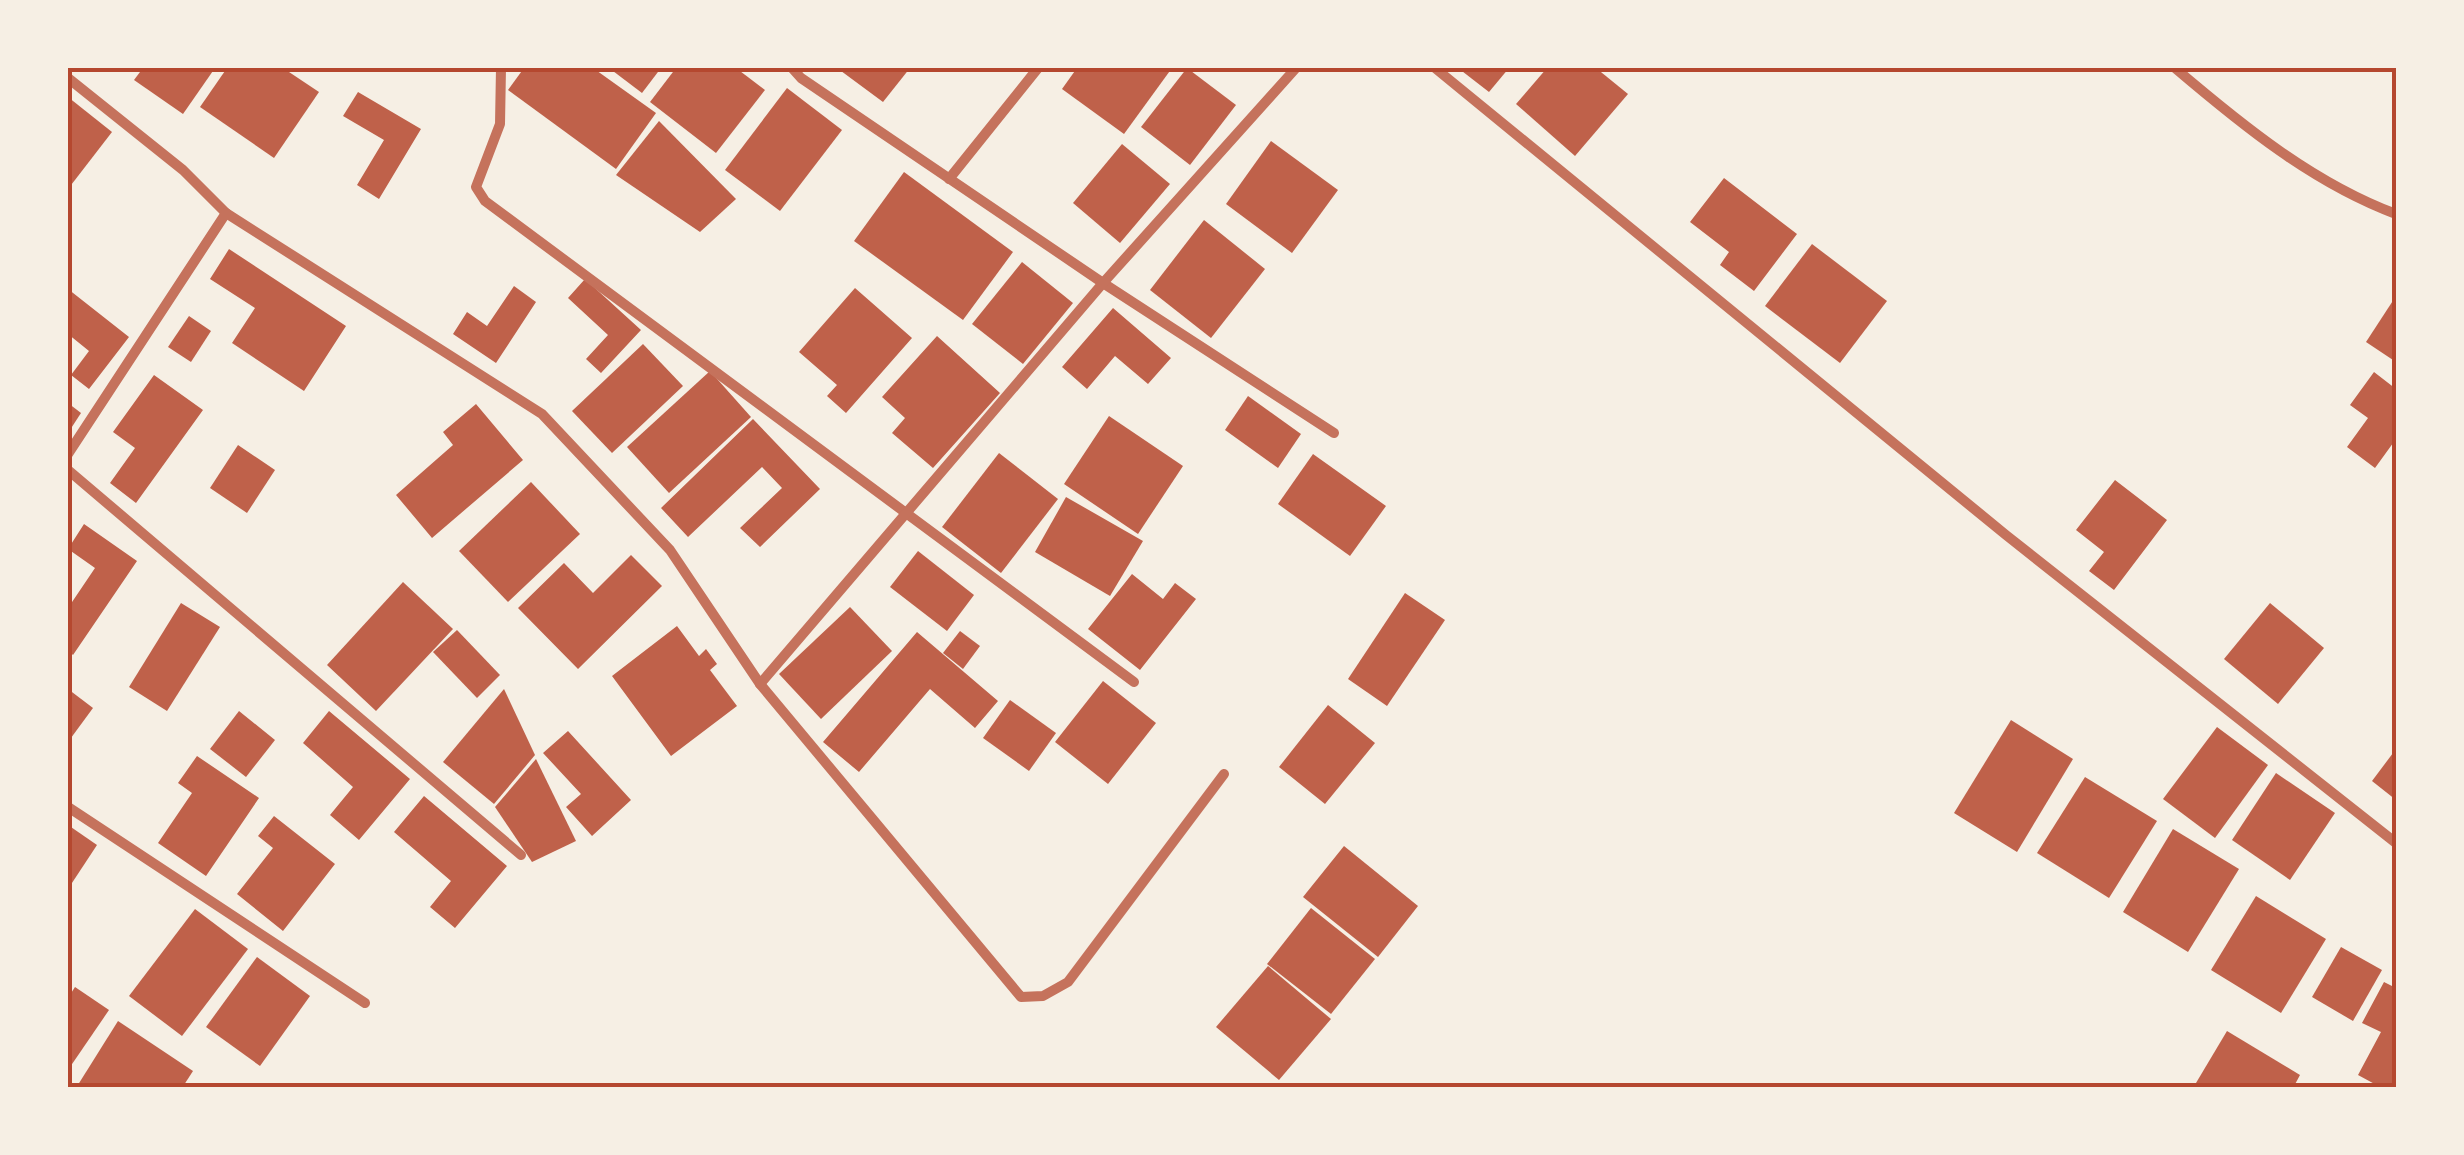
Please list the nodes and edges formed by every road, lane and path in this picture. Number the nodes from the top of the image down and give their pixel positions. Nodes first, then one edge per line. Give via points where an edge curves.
1 (501, 68) edge
2 (792, 68) edge
3 (1038, 68) edge
4 (1296, 68) edge
5 (1435, 68) edge
6 (2174, 68) edge
7 (68, 78) edge
8 (949, 179) junction
9 (226, 213) junction
10 (2396, 214) edge
11 (1103, 284) junction
12 (1334, 434) dead end
13 (68, 454) edge
14 (68, 470) edge
15 (909, 514) junction
16 (1134, 682) dead end
17 (760, 684) junction
18 (1224, 774) dead end
19 (68, 807) edge
20 (2396, 843) edge
21 (521, 855) dead end
22 (365, 1003) dead end

1 - 15 street via 500,124 476,187 485,201
2 - 8 street
3 - 8 street
4 - 11 street
5 - 20 street via 2006,536
6 - 10 street via 2252,134 2365,203
7 - 9 street
8 - 11 street
9 - 13 street
9 - 17 street via 542,414 670,550
11 - 12 street
11 - 15 street
14 - 21 street
15 - 16 street
15 - 17 street
17 - 18 street via 1022,997 1044,996 1068,982
19 - 22 street

